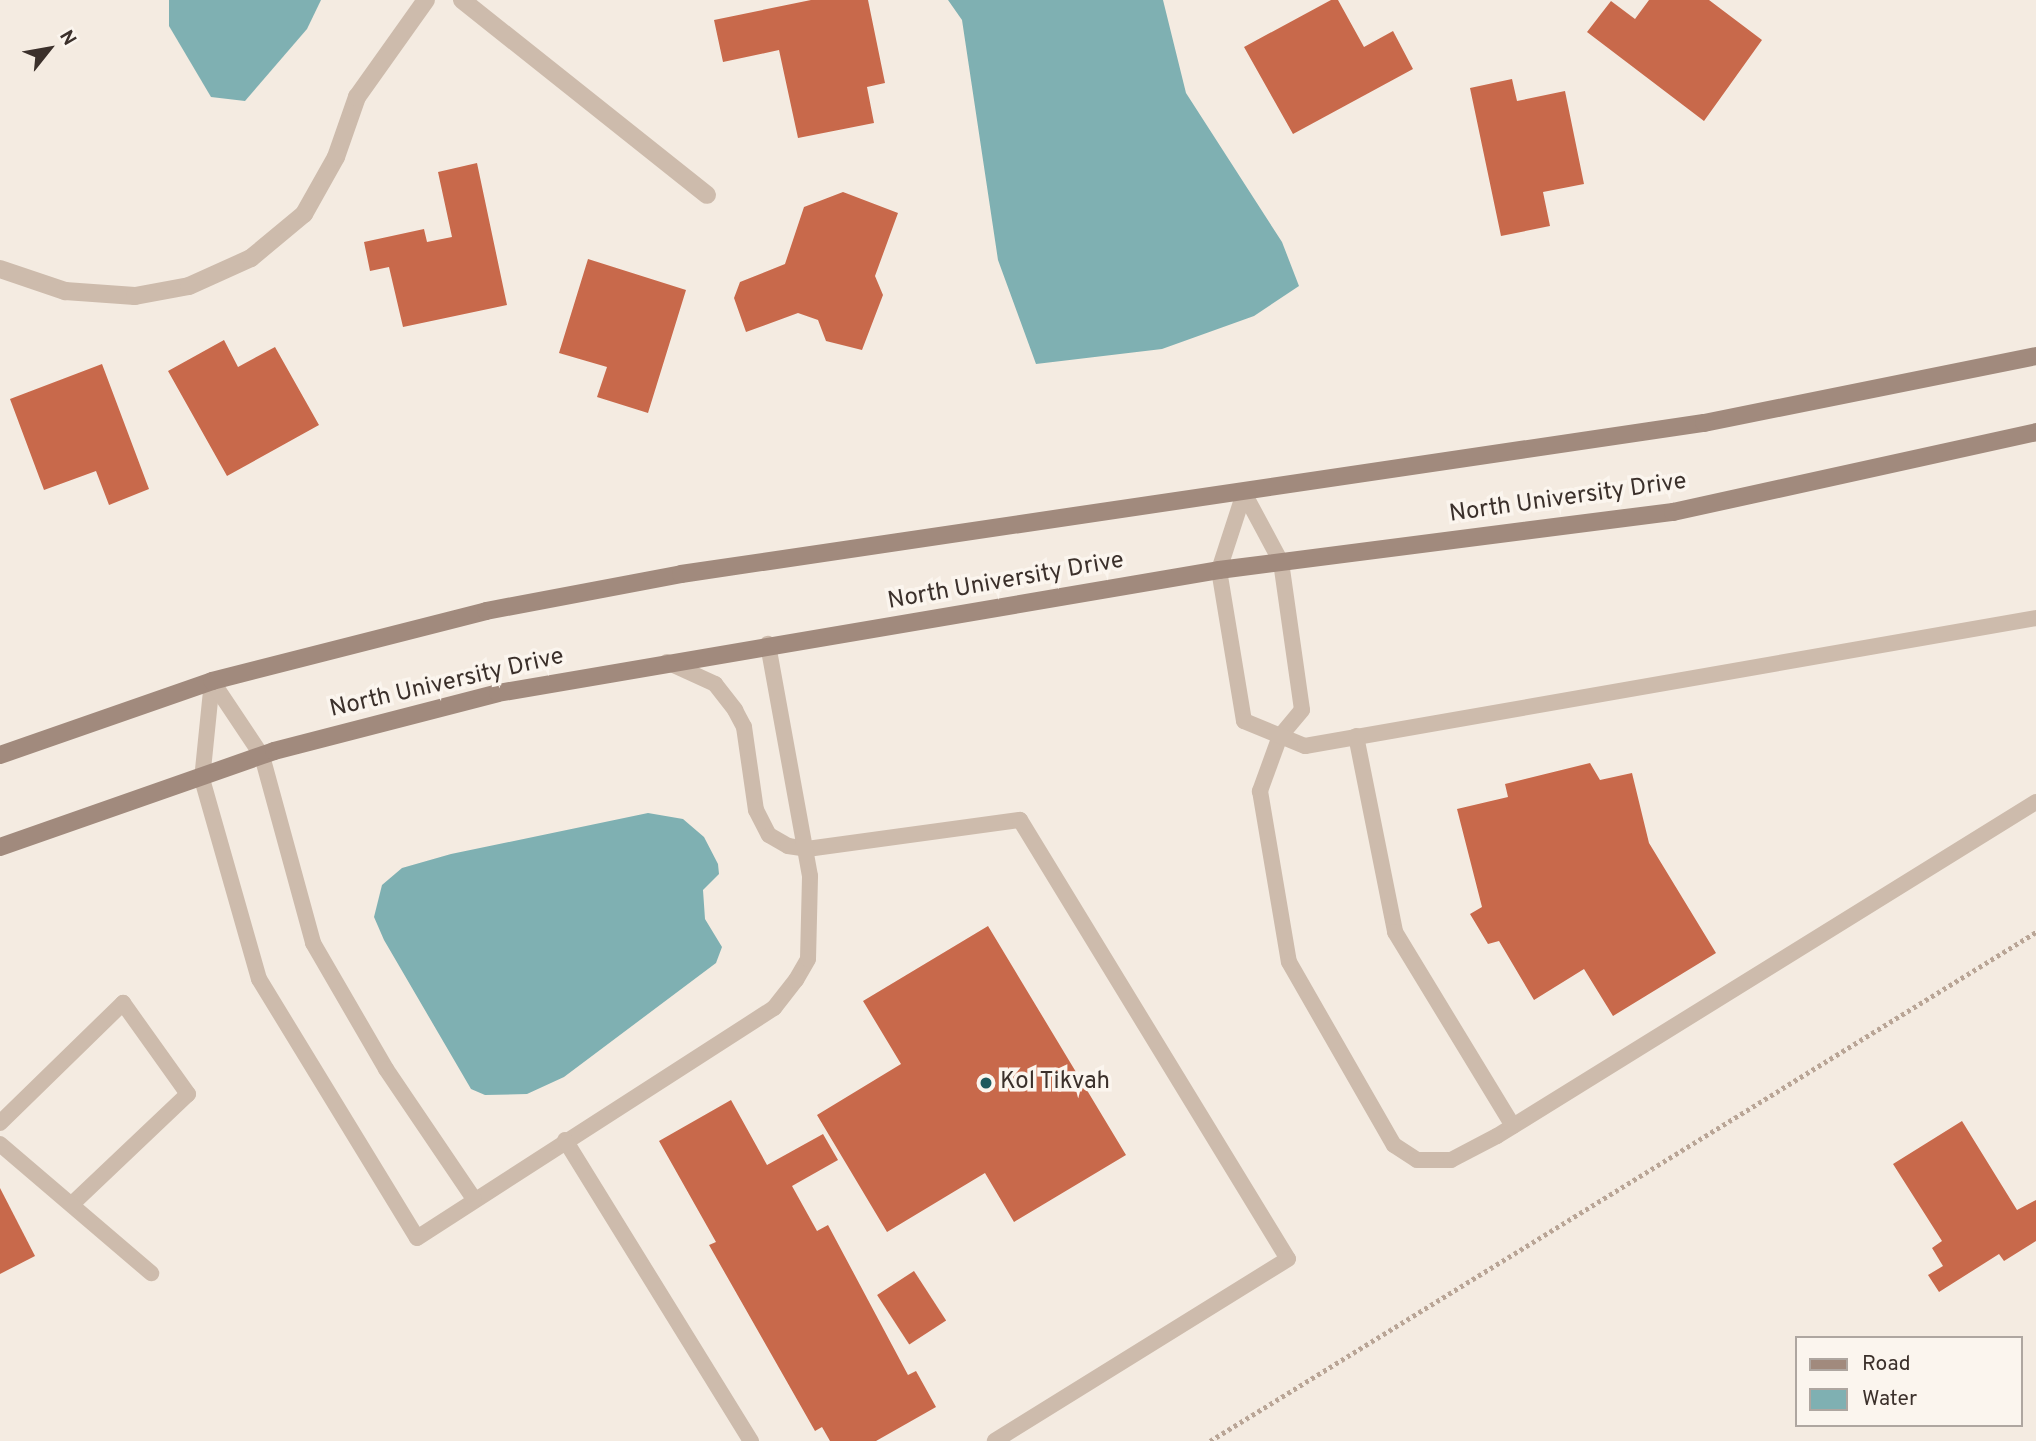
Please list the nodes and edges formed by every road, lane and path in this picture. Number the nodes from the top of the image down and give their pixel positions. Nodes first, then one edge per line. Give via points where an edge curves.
1 (426, 0) edge
2 (462, 0) edge
3 (707, 195) dead end
4 (0, 269) edge
5 (2036, 356) edge
6 (2036, 432) edge
7 (1244, 493) junction
8 (1281, 562) junction
9 (1219, 570) junction
10 (2036, 618) edge
11 (768, 644) junction
12 (667, 662) junction
13 (212, 681) junction
14 (1280, 736) junction
15 (1356, 736) junction
16 (0, 755) edge
17 (262, 756) junction
18 (202, 779) junction
19 (2036, 802) edge
20 (0, 846) edge
21 (807, 849) junction
22 (2036, 932) edge
23 (0, 1123) edge
24 (1513, 1126) junction
25 (565, 1140) junction
26 (0, 1144) edge
27 (474, 1199) junction
28 (72, 1204) junction
29 (152, 1273) dead end
30 (751, 1441) edge
31 (995, 1441) edge
32 (1210, 1441) edge

1 - 4 street via 357,97 336,157 304,214 251,258 189,286 135,296 65,291
2 - 3 street
5 - 7 main road, North University Drive via 1704,423
6 - 8 main road, North University Drive via 1674,512
7 - 8 lane
7 - 9 lane
7 - 13 main road, North University Drive via 681,574 486,611
8 - 9 main road, North University Drive
8 - 14 lane via 1301,710
9 - 11 main road, North University Drive
9 - 14 lane via 1244,721
10 - 15 lane
11 - 12 main road, North University Drive
11 - 21 lane
12 - 17 main road, North University Drive via 498,693
12 - 21 lane via 715,684 735,710 744,727 760,818 769,835
13 - 16 main road, North University Drive
13 - 17 lane
13 - 18 lane
14 - 15 lane via 1305,746
14 - 24 lane via 1260,791 1289,962 1303,996 1394,1145 1417,1160 1451,1160
15 - 24 lane via 1395,932
17 - 18 main road, North University Drive
17 - 27 lane via 313,943 386,1069
18 - 20 main road, North University Drive
18 - 27 lane via 259,979 417,1238
19 - 24 lane
21 - 25 lane via 808,959 774,1008
21 - 31 lane via 1020,820 1288,1259
22 - 32 path
23 - 28 lane via 123,1003 188,1094
25 - 27 lane
25 - 30 lane
26 - 28 lane
28 - 29 lane

